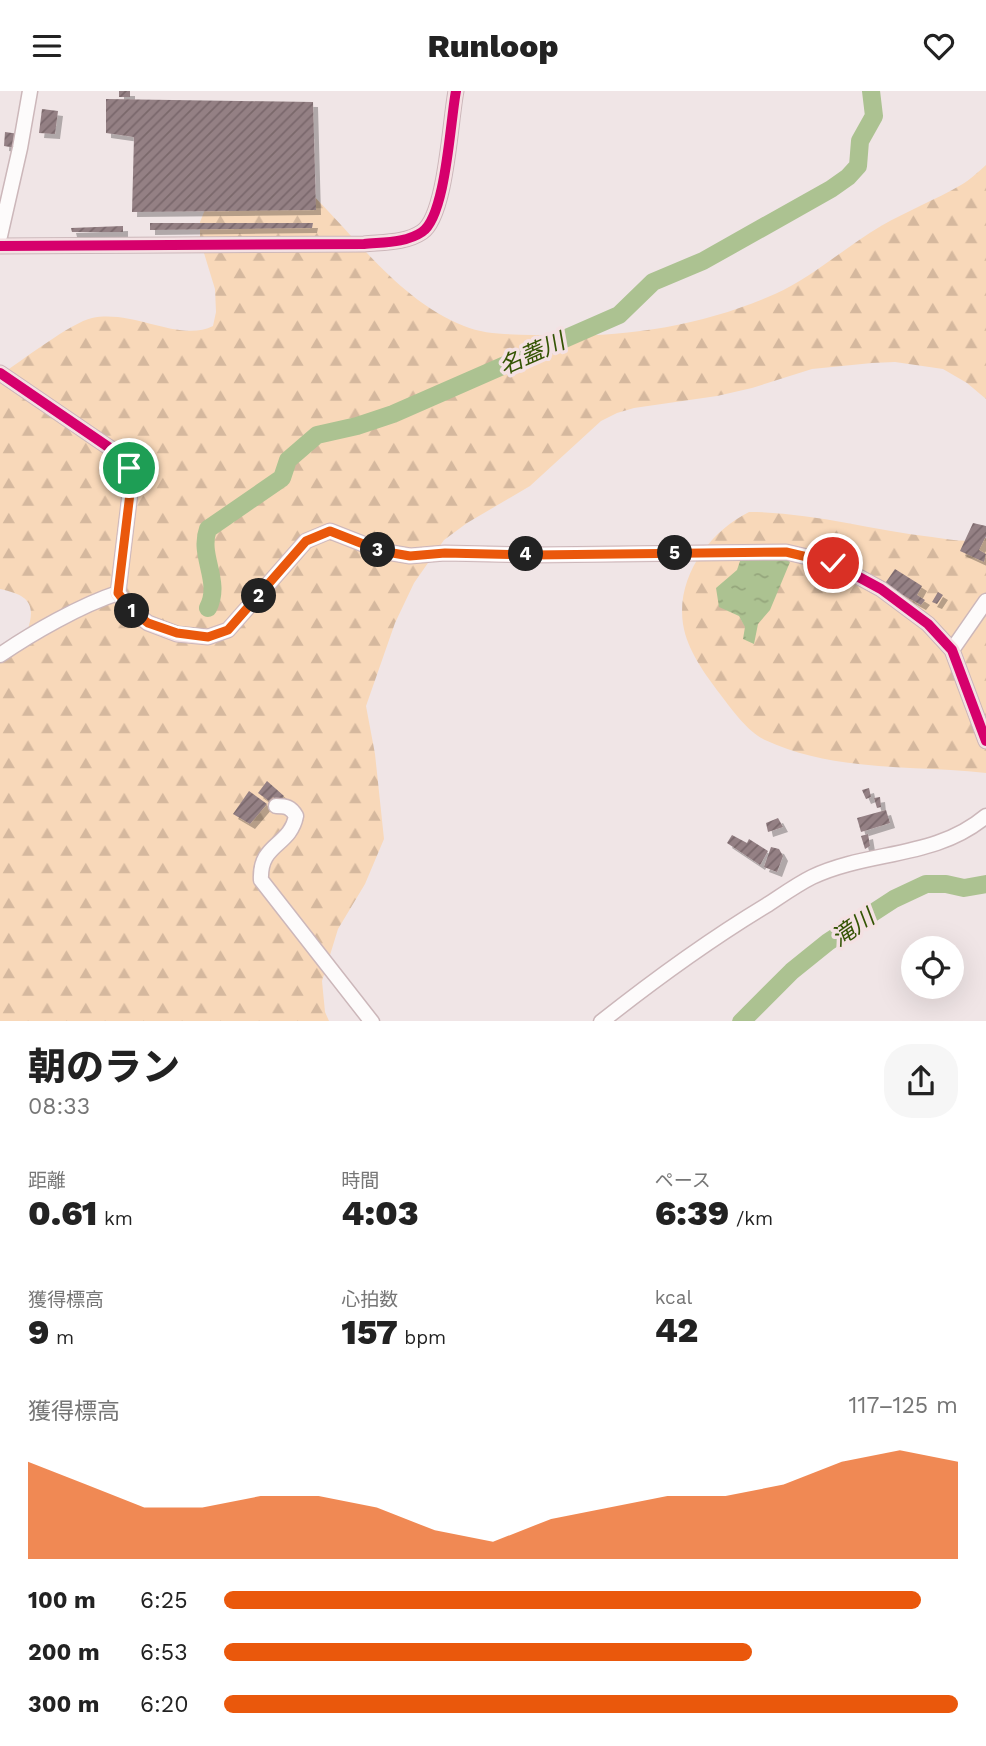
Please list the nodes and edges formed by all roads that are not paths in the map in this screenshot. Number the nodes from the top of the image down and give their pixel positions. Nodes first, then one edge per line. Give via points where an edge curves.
1 (30, 91) edge
2 (456, 91) edge
3 (0, 236) edge
4 (0, 246) edge
5 (0, 373) edge
6 (118, 593) junction
7 (986, 601) edge
8 (952, 650) junction
9 (0, 655) edge
10 (986, 741) edge
11 (276, 806) dead end
12 (986, 816) edge
13 (372, 1021) edge
14 (601, 1021) edge

1 - 3 street
2 - 4 street via 440,203 426,229 414,237 364,244
5 - 6 street via 123,457 129,468
6 - 8 street via 148,623 208,637 228,630 306,541 330,531 381,551 410,556 786,552 833,563 881,589 928,624
6 - 9 street
7 - 8 street
8 - 10 street
11 - 13 street via 292,809 295,823 266,854 260,865 261,880
12 - 14 street via 941,843 812,877 719,936

